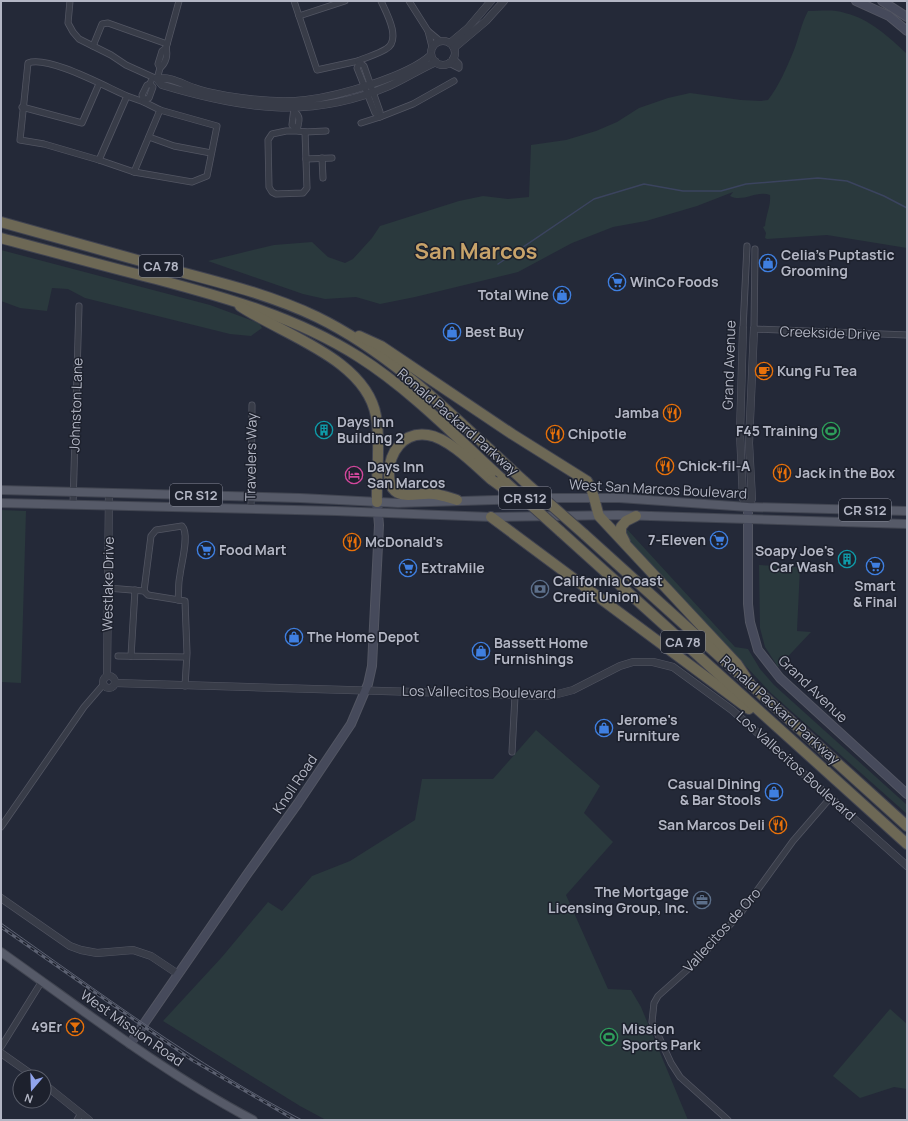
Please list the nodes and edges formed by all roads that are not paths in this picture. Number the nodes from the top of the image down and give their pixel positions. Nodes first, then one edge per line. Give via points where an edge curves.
1 (70, 1) edge
2 (179, 1) edge
3 (294, 1) edge
4 (345, 1) edge
5 (381, 1) edge
6 (409, 1) edge
7 (491, 1) edge
8 (504, 1) edge
9 (856, 1) edge
10 (882, 1) edge
11 (299, 16) junction
12 (907, 17) edge
13 (906, 30) edge
14 (428, 31) junction
15 (440, 41) junction
16 (452, 45) junction
17 (93, 46) junction
18 (166, 46) junction
19 (432, 47) junction
20 (431, 55) junction
21 (451, 61) junction
22 (436, 62) junction
23 (358, 63) junction
24 (461, 70) dead end
25 (155, 78) junction
26 (454, 81) dead end
27 (99, 84) junction
28 (368, 89) junction
29 (127, 96) junction
30 (144, 101) junction
31 (294, 106) junction
32 (22, 107) junction
33 (160, 110) junction
34 (379, 116) junction
35 (361, 123) dead end
36 (297, 130) junction
37 (326, 131) dead end
38 (305, 132) junction
39 (149, 136) junction
40 (211, 153) junction
41 (322, 158) junction
42 (332, 158) dead end
43 (306, 159) junction
44 (99, 160) junction
45 (134, 172) junction
46 (323, 178) dead end
47 (1, 222) edge
48 (1, 238) edge
49 (747, 246) dead end
50 (755, 249) dead end
51 (230, 299) junction
52 (80, 306) dead end
53 (318, 318) junction
54 (743, 329) joint
55 (754, 330) junction
56 (907, 335) edge
57 (252, 405) dead end
58 (497, 479) junction
59 (1, 490) edge
60 (73, 492) junction
61 (109, 493) junction
62 (251, 497) junction
63 (593, 498) junction
64 (342, 500) junction
65 (457, 500) junction
66 (1, 502) edge
67 (377, 502) junction
68 (73, 504) junction
69 (109, 505) junction
70 (748, 507) junction
71 (251, 509) junction
72 (319, 511) junction
73 (907, 512) edge
74 (378, 514) junction
75 (599, 516) junction
76 (636, 516) junction
77 (491, 517) junction
78 (747, 519) junction
79 (907, 524) edge
80 (629, 549) junction
81 (108, 588) junction
82 (135, 590) junction
83 (144, 592) junction
84 (178, 600) junction
85 (118, 656) dead end
86 (131, 656) junction
87 (186, 657) junction
88 (108, 676) junction
89 (748, 682) junction
90 (115, 683) junction
91 (103, 685) junction
92 (185, 686) junction
93 (366, 690) junction
94 (515, 696) junction
95 (512, 752) dead end
96 (806, 752) junction
97 (907, 794) edge
98 (831, 797) junction
99 (1, 826) edge
100 (907, 826) edge
101 (907, 844) edge
102 (907, 866) edge
103 (1, 898) edge
104 (1, 952) edge
105 (178, 974) junction
106 (42, 981) junction
107 (130, 1044) junction
108 (1, 1047) edge
109 (1, 1053) edge
110 (24, 1069) edge
111 (52, 1092) edge
112 (79, 1117) edge
113 (89, 1120) edge
114 (253, 1120) edge
115 (728, 1120) edge

1 - 17 street via 68,23 79,39
2 - 18 street
3 - 11 street
4 - 11 street
5 - 23 street via 392,22 391,45
6 - 14 street
7 - 16 street
8 - 16 street via 486,21
9 - 13 main road via 889,16
10 - 12 main road
11 - 23 street via 317,70
14 - 15 street
14 - 19 street
15 - 16 street
15 - 19 street
16 - 21 street
17 - 18 street via 102,24 108,23
17 - 25 street
18 - 25 street via 162,51 158,64 160,68
19 - 20 street
20 - 22 street
20 - 28 street
21 - 22 street via 442,64
21 - 24 street
22 - 28 street via 388,86
23 - 28 street via 364,66
25 - 30 street via 147,85 142,95
25 - 31 street via 162,85 229,103 253,107
26 - 34 street via 413,104
27 - 29 street
27 - 32 street via 82,123
27 - 32 street via 65,68 35,60 28,63
28 - 31 street via 339,102
28 - 34 street via 375,113
29 - 30 street
29 - 44 street
30 - 33 street
31 - 36 street via 299,116 300,125
32 - 44 street via 20,140 44,144
33 - 39 street
33 - 40 street via 217,126
34 - 35 street
36 - 38 street
36 - 43 street via 272,134 268,140 269,187 272,192 303,193 306,188
37 - 38 street
38 - 43 street
39 - 40 street via 174,146
39 - 45 street
40 - 45 street via 206,176 192,182
41 - 42 street
41 - 43 street
41 - 46 street
44 - 45 street
47 - 53 highway, Ronald Packard Parkway / CA 78 via 239,288 279,301
48 - 51 highway, Ronald Packard Parkway / CA 78
49 - 54 street, Grand Avenue
50 - 55 street, Grand Avenue
51 - 58 highway, Ronald Packard Parkway / CA 78 via 295,323 331,340 360,358 410,396
51 - 67 highway via 251,314 318,350 350,373 366,390 373,402 378,433
52 - 60 street, Johnston Lane
53 - 63 highway via 381,346 512,434 576,473 593,489
53 - 89 highway, Ronald Packard Parkway / CA 78, bridge via 402,371
54 - 70 street, Grand Avenue via 740,433 743,500
55 - 56 street, Creekside Drive
55 - 70 street, Grand Avenue via 749,443 752,500
57 - 62 street, Travelers Way
58 - 65 highway via 444,441 428,435 405,439 394,451 390,464 389,483 395,491 403,494 432,494
58 - 96 highway, Ronald Packard Parkway / CA 78, bridge via 560,531
59 - 60 main road, West San Marcos Boulevard / CR S12
60 - 61 main road, West San Marcos Boulevard / CR S12
60 - 68 street, Johnston Lane
61 - 62 main road, West San Marcos Boulevard / CR S12
61 - 69 street, Westlake Drive
62 - 64 main road, West San Marcos Boulevard / CR S12
62 - 71 street, Travelers Way
63 - 65 main road, West San Marcos Boulevard / CR S12
63 - 70 main road, West San Marcos Boulevard / CR S12
63 - 75 highway
64 - 67 main road, West San Marcos Boulevard / CR S12
64 - 72 main road via 339,505
65 - 67 main road, West San Marcos Boulevard / CR S12
66 - 68 main road, West San Marcos Boulevard / CR S12
67 - 74 main road, Knoll Road
68 - 69 main road, West San Marcos Boulevard / CR S12
69 - 71 main road, West San Marcos Boulevard / CR S12
69 - 81 street, Westlake Drive
70 - 73 main road, West San Marcos Boulevard / CR S12
70 - 78 main road, Grand Avenue
71 - 72 main road, West San Marcos Boulevard / CR S12
72 - 74 main road, West San Marcos Boulevard / CR S12
74 - 77 main road, West San Marcos Boulevard / CR S12
74 - 93 main road, Knoll Road via 375,638
75 - 76 main road, West San Marcos Boulevard / CR S12
75 - 77 main road, West San Marcos Boulevard / CR S12
75 - 80 highway
76 - 78 main road, West San Marcos Boulevard / CR S12
76 - 80 highway via 621,527 621,534
77 - 96 highway
78 - 79 main road, West San Marcos Boulevard / CR S12
78 - 97 main road, Grand Avenue via 748,604 758,650 780,678
80 - 89 highway via 737,664
81 - 82 street
81 - 88 street, Westlake Drive
82 - 83 street
82 - 86 street
83 - 84 street via 148,595
83 - 84 street via 152,536 156,530 182,526 185,532 184,553 179,575
84 - 87 street via 185,601
85 - 86 street
86 - 87 street
87 - 92 street
88 - 90 street via 113,678
88 - 91 street via 103,679
89 - 100 highway, Ronald Packard Parkway / CA 78
90 - 91 street via 110,688
90 - 92 street, Los Vallecitos Boulevard
91 - 99 street via 88,702
92 - 93 street, Los Vallecitos Boulevard
93 - 94 street, Los Vallecitos Boulevard
93 - 105 main road, Knoll Road via 350,724 298,803
94 - 95 street
94 - 98 street, Los Vallecitos Boulevard via 550,696 573,690 633,662 652,662 673,667 732,710
96 - 101 highway, Ronald Packard Parkway / CA 78
98 - 102 street, Los Vallecitos Boulevard
98 - 115 street, Vallecitos de Oro via 793,841 740,914 654,1003 652,1017 670,1063 680,1077
103 - 105 street via 70,946 97,953 133,950 151,956
104 - 106 main road, West Mission Road
105 - 107 main road, Knoll Road
106 - 107 main road, West Mission Road
106 - 108 street
107 - 114 main road, West Mission Road
109 - 110 street
111 - 112 street
112 - 113 street

